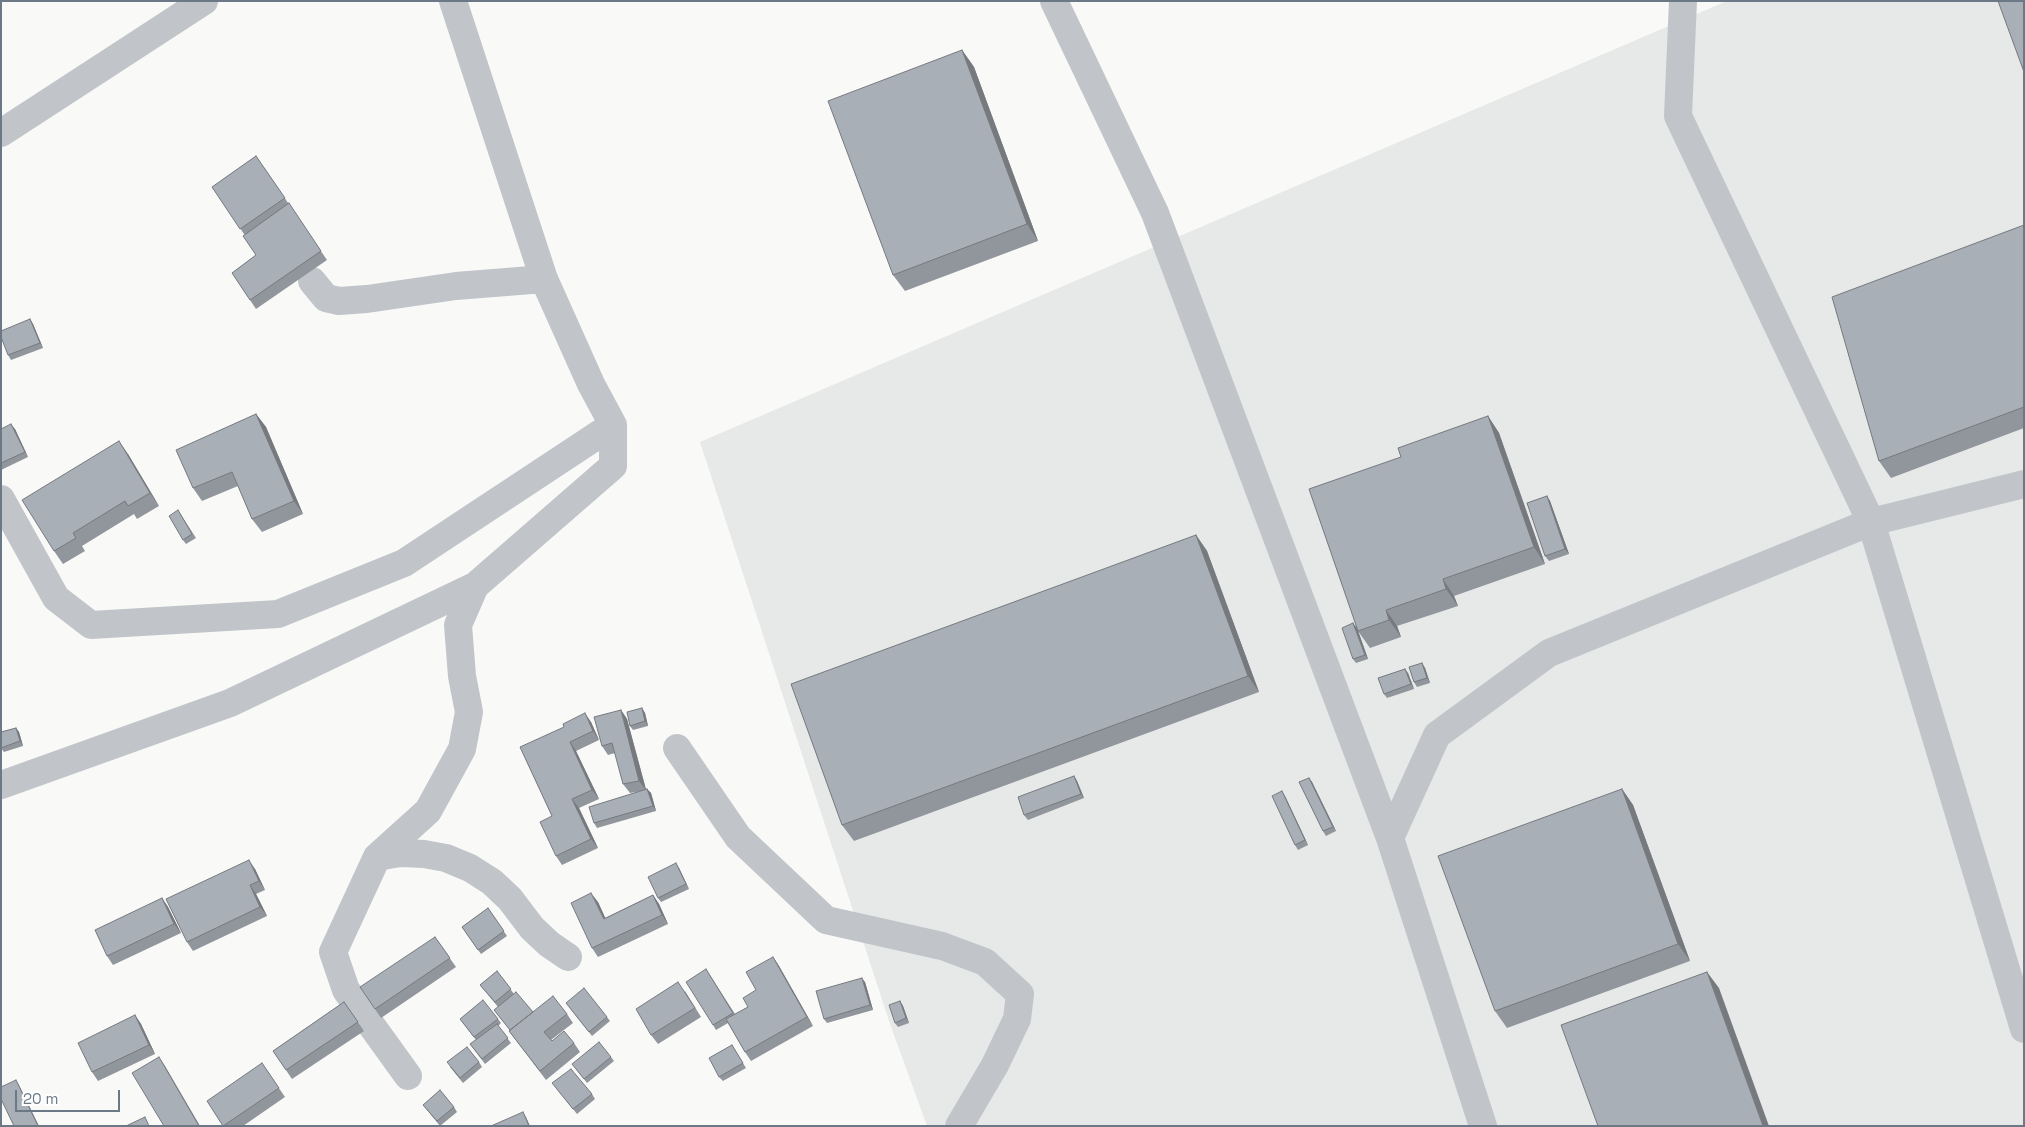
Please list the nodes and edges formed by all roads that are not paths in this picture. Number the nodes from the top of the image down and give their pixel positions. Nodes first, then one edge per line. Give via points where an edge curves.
1 (204, 1) edge
2 (453, 1) edge
3 (1054, 1) edge
4 (1682, 1) edge
5 (1, 133) edge
6 (544, 279) junction
7 (312, 281) dead end
8 (613, 425) junction
9 (2024, 484) edge
10 (1, 499) edge
11 (1871, 522) junction
12 (475, 586) junction
13 (677, 748) dead end
14 (1, 785) edge
15 (1390, 838) junction
16 (377, 857) junction
17 (568, 957) dead end
18 (2024, 1029) edge
19 (408, 1076) dead end
20 (959, 1126) edge
21 (1483, 1126) edge

1 - 5 street
2 - 6 street
3 - 15 street via 1155,213
4 - 11 street via 1678,116
6 - 7 street via 339,301 326,298
6 - 8 street
8 - 10 street via 404,563 278,614 91,625 56,598
8 - 12 street via 613,466
9 - 11 street
11 - 15 street via 1549,653 1436,736
11 - 18 street
12 - 14 street via 230,704
12 - 16 street via 458,625 462,676 470,712 462,749 428,811
13 - 20 street via 738,837 826,920 942,946 985,962 1020,994 1018,1019
15 - 21 street
16 - 17 street via 400,853 424,854 446,858 470,868 492,882 532,928
16 - 19 street via 334,952 346,990

